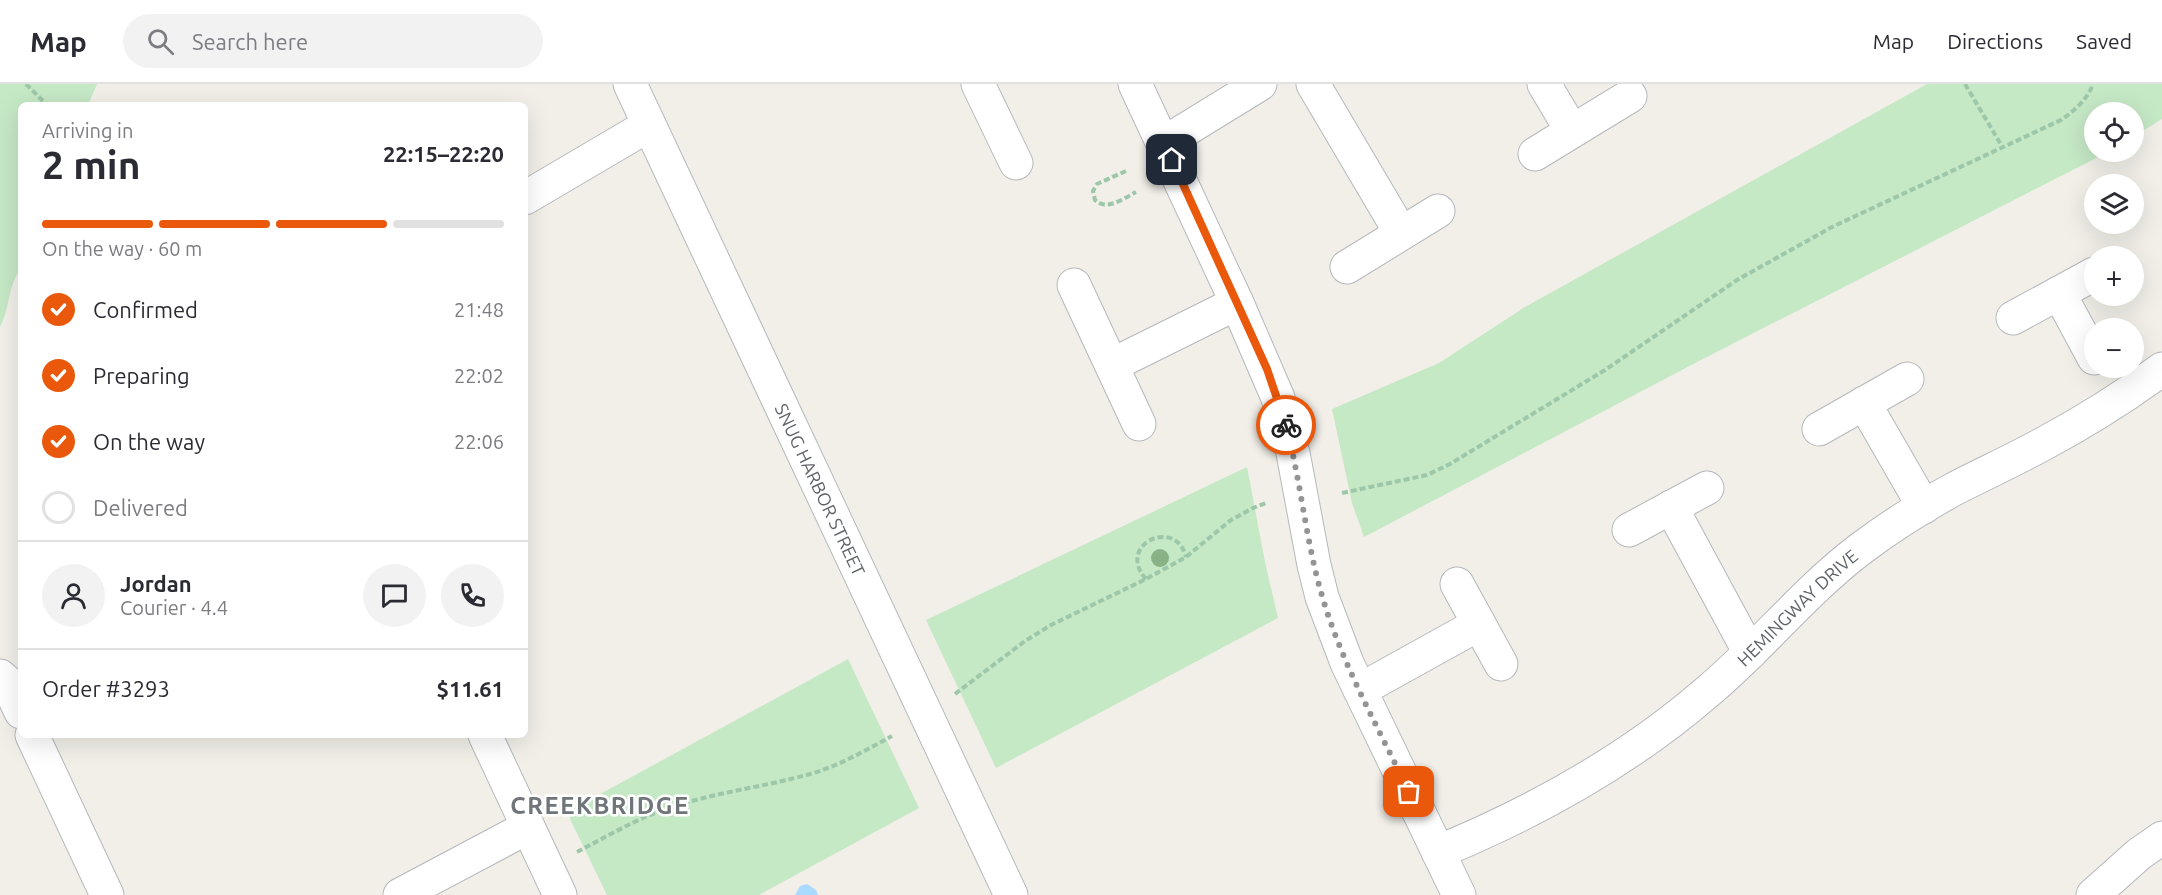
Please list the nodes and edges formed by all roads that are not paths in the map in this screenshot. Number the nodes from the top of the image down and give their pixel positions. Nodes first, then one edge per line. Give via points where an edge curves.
1 (630, 84) edge
2 (980, 84) edge
3 (1135, 84) edge
4 (1260, 84) edge
5 (1313, 84) edge
6 (1544, 84) edge
7 (1630, 96) dead end
8 (649, 125) junction
9 (1572, 131) junction
10 (1164, 143) junction
11 (1534, 153) dead end
12 (1016, 163) dead end
13 (528, 196) edge
14 (1438, 211) dead end
15 (1401, 233) junction
16 (1347, 267) dead end
17 (2084, 279) edge
18 (1074, 285) dead end
19 (2059, 293) junction
20 (1238, 303) junction
21 (2013, 318) dead end
22 (2084, 339) edge
23 (1112, 365) junction
24 (2162, 369) edge
25 (2105, 378) edge
26 (1907, 379) dead end
27 (2117, 400) junction
28 (1864, 403) junction
29 (1139, 424) dead end
30 (1819, 429) dead end
31 (1707, 488) dead end
32 (1671, 507) junction
33 (1924, 507) junction
34 (1629, 530) dead end
35 (1457, 584) dead end
36 (1479, 624) junction
37 (1750, 653) junction
38 (1501, 664) dead end
39 (0, 676) edge
40 (1360, 690) junction
41 (18, 706) edge
42 (33, 738) edge
43 (486, 738) edge
44 (528, 827) junction
45 (2162, 838) edge
46 (1438, 852) junction
47 (554, 881) edge
48 (107, 895) edge
49 (400, 895) edge
50 (1011, 895) edge
51 (1459, 895) edge
52 (2092, 895) edge

1 - 8 street, SNUG HARBOR STREET
2 - 12 street
3 - 10 street
4 - 10 street
5 - 15 street
6 - 9 street
7 - 9 street
8 - 13 street
8 - 50 street, SNUG HARBOR STREET
9 - 11 street
10 - 20 street
14 - 15 street
15 - 16 street
17 - 19 street
18 - 23 street
19 - 21 street
19 - 22 street
20 - 23 street
20 - 40 street via 1281,407 1322,597
23 - 29 street
24 - 27 street, HEMINGWAY DRIVE
25 - 27 street
26 - 28 street
27 - 33 street, HEMINGWAY DRIVE via 2043,445
28 - 30 street
28 - 33 street
31 - 32 street
32 - 34 street
32 - 37 street
33 - 37 street, HEMINGWAY DRIVE via 1828,574
35 - 36 street
36 - 38 street
36 - 40 street
37 - 46 street, HEMINGWAY DRIVE via 1658,733 1607,767 1543,804
39 - 41 street
40 - 46 street
42 - 48 street
43 - 44 street
44 - 47 street
44 - 49 street
45 - 52 street
46 - 51 street

